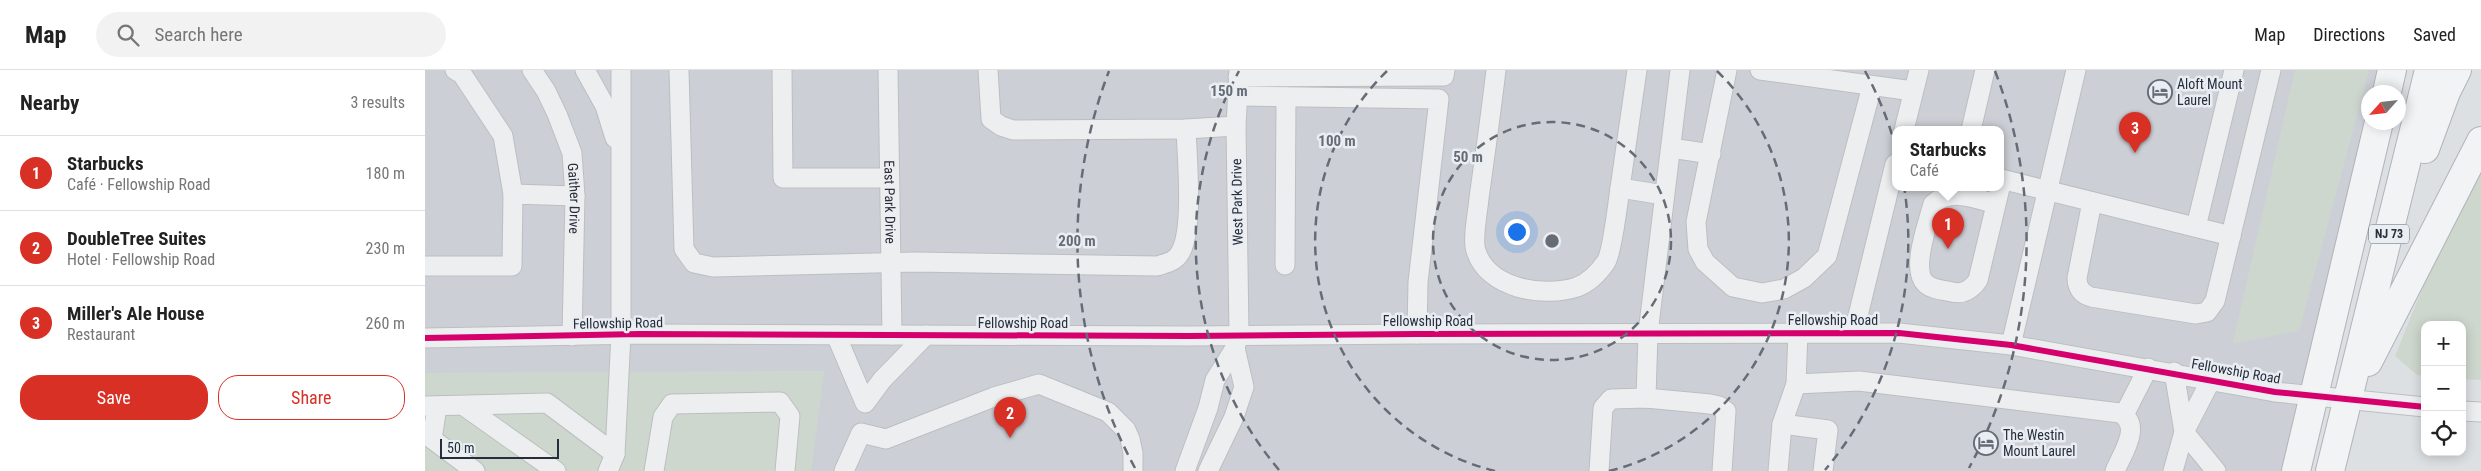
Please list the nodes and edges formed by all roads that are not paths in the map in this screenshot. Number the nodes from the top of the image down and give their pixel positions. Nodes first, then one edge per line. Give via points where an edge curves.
1 (455, 70) edge
2 (531, 70) edge
3 (585, 70) edge
4 (621, 70) edge
5 (679, 70) edge
6 (782, 70) edge
7 (888, 70) edge
8 (988, 70) edge
9 (1496, 70) edge
10 (1637, 70) edge
11 (1680, 70) edge
12 (1727, 70) edge
13 (1760, 70) edge
14 (1919, 70) edge
15 (1985, 70) edge
16 (2076, 70) edge
17 (2234, 70) edge
18 (2271, 70) edge
19 (2392, 70) edge
20 (2429, 70) edge
21 (2457, 70) edge
22 (1444, 73) edge
23 (1238, 74) edge
24 (1869, 80) edge
25 (2389, 85) edge
26 (1913, 92) junction
27 (1237, 96) junction
28 (1286, 97) junction
29 (1236, 126) junction
30 (1905, 126) edge
31 (1972, 126) edge
32 (1186, 129) junction
33 (2377, 130) edge
34 (2481, 141) edge
35 (1671, 148) junction
36 (1711, 154) junction
37 (621, 159) junction
38 (1892, 176) edge
39 (889, 178) junction
40 (2004, 187) edge
41 (1621, 188) junction
42 (2047, 190) junction
43 (1974, 191) edge
44 (1999, 191) edge
45 (513, 194) junction
46 (1664, 195) junction
47 (575, 196) junction
48 (2093, 202) junction
49 (2196, 227) junction
50 (2231, 236) junction
51 (889, 262) junction
52 (1285, 265) dead end
53 (425, 266) edge
54 (2372, 306) junction
55 (1798, 332) junction
56 (1854, 332) junction
57 (1648, 333) junction
58 (621, 334) junction
59 (836, 334) junction
60 (1417, 334) junction
61 (892, 335) junction
62 (926, 335) junction
63 (572, 336) junction
64 (425, 338) edge
65 (1237, 341) junction
66 (2011, 345) junction
67 (2148, 368) junction
68 (2174, 372) junction
69 (2211, 380) junction
70 (1796, 384) junction
71 (2314, 396) junction
72 (1646, 398) junction
73 (2348, 398) junction
74 (865, 404) junction
75 (431, 406) edge
76 (464, 406) junction
77 (2421, 407) edge
78 (2466, 411) edge
79 (2481, 412) edge
80 (2123, 415) junction
81 (1782, 424) junction
82 (2184, 432) junction
83 (861, 433) junction
84 (428, 443) edge
85 (612, 463) edge
86 (475, 471) edge
87 (556, 471) edge
88 (654, 471) edge
89 (785, 471) edge
90 (844, 471) edge
91 (1133, 471) edge
92 (1185, 471) edge
93 (1208, 471) edge
94 (1599, 471) edge
95 (1722, 471) edge
96 (1778, 471) edge
97 (1823, 471) edge
98 (2115, 471) edge
99 (2173, 471) edge
100 (2216, 471) edge
101 (2295, 471) edge
102 (2330, 471) edge

1 - 45 street via 462,74 503,136
2 - 47 street, Gaither Drive via 546,91 567,135 572,153
3 - 37 street via 605,106
4 - 37 street
5 - 51 street via 684,249 694,263 713,267
6 - 39 street via 783,178
7 - 39 street, East Park Drive
8 - 32 street via 991,119 1013,130
9 - 41 street via 1475,250 1485,266 1501,281 1522,289 1559,291 1579,286 1595,275 1607,260
10 - 41 street
11 - 35 street
12 - 36 street
13 - 24 street
14 - 26 street
15 - 31 street
16 - 42 street
17 - 49 street
18 - 50 street
19 - 25 highway
20 - 54 highway, NJ 73
21 - 54 highway via 2434,122
22 - 23 street
23 - 27 street, West Park Drive
24 - 26 street
24 - 36 street via 1827,256 1804,278 1784,289 1762,293 1733,287 1705,262 1698,249 1696,222
26 - 30 street
27 - 28 street
27 - 29 street, West Park Drive
28 - 52 street
28 - 60 street via 1439,99 1418,282
29 - 32 street
29 - 65 street, West Park Drive
32 - 51 street via 1189,216 1181,252 1174,260 1157,266
33 - 71 highway, NJ 73
34 - 73 highway
35 - 36 street
35 - 46 street
37 - 58 street
38 - 56 street
39 - 51 street, East Park Drive
40 - 42 street
41 - 46 street
42 - 48 street
42 - 66 street
43 - 44 street via 1939,199 1933,204 1918,270 1928,286 1959,293 1970,289 1978,280
45 - 47 street
45 - 53 street via 512,266
46 - 57 street
47 - 63 street, Gaither Drive
48 - 49 street
48 - 50 street via 2077,280 2079,288 2089,296 2205,313 2214,303
49 - 50 street
51 - 61 street, East Park Drive
54 - 73 highway, NJ 73
55 - 56 street, Fellowship Road
55 - 57 street, Fellowship Road
55 - 70 street
56 - 66 street, Fellowship Road via 1933,336
57 - 60 street, Fellowship Road
57 - 72 street
58 - 59 street, Fellowship Road
58 - 63 street, Fellowship Road
58 - 85 street
59 - 61 street, Fellowship Road
59 - 74 street
60 - 65 street, Fellowship Road
61 - 62 street, Fellowship Road
62 - 65 street, Fellowship Road via 1189,336
62 - 74 street via 882,380
63 - 64 street, Fellowship Road
65 - 92 street via 1215,380
65 - 93 street, West Park Drive via 1244,387
66 - 67 street, Fellowship Road
67 - 68 street, Fellowship Road
67 - 80 street
68 - 69 street, Fellowship Road
68 - 82 street
69 - 71 street, Fellowship Road
69 - 82 street
70 - 80 street via 1859,381
70 - 81 street
71 - 73 street, Fellowship Road
71 - 101 highway, NJ 73
72 - 94 street via 1611,399 1603,408
72 - 95 street via 1710,404 1727,411
73 - 77 street, Fellowship Road
73 - 102 highway, NJ 73
74 - 83 street
75 - 76 street
75 - 84 street
76 - 85 street via 547,403
76 - 87 street
78 - 79 street
80 - 98 street via 2131,430
81 - 96 street
81 - 97 street via 1828,430
82 - 99 street
82 - 100 street
83 - 90 street
83 - 91 street via 886,439 995,397 1039,384 1107,412 1126,430 1133,452
84 - 86 street
88 - 89 street via 663,417 672,404 780,402 790,416

